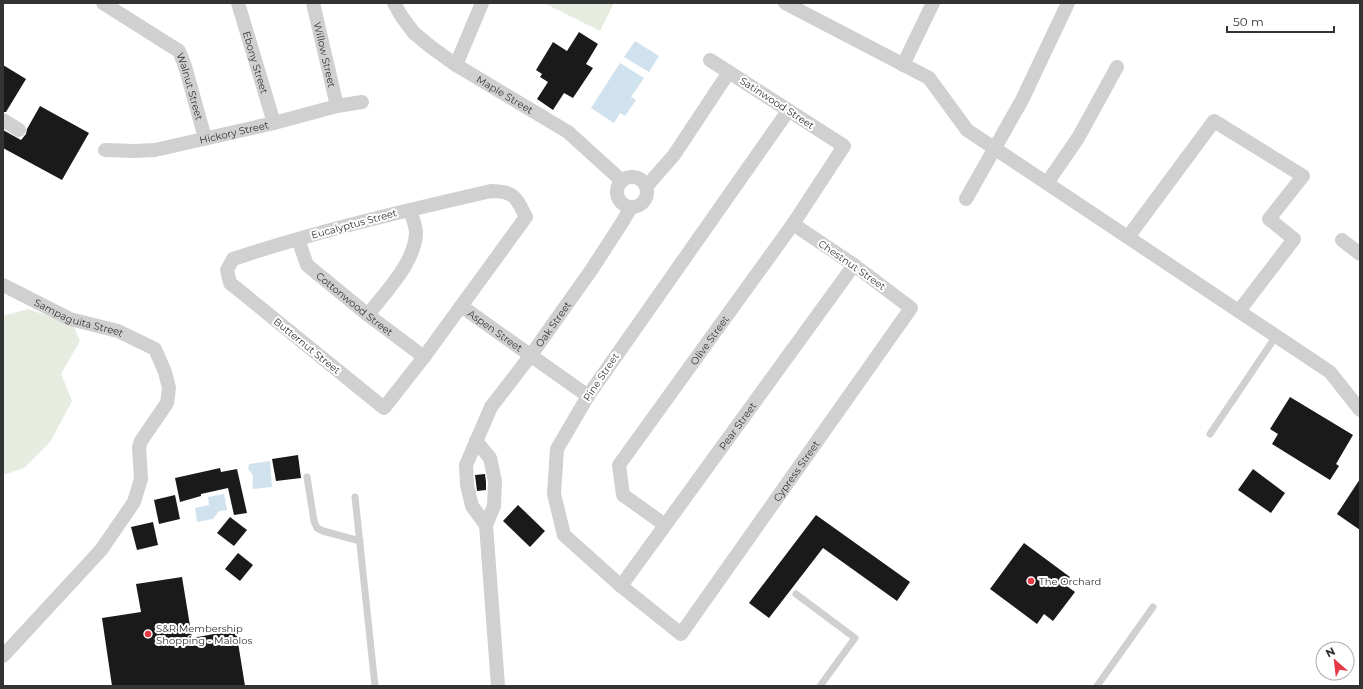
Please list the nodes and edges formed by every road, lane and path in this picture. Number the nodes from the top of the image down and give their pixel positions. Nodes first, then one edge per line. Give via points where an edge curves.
1 (103, 3) edge
2 (238, 3) edge
3 (313, 3) edge
4 (394, 3) edge
5 (482, 3) edge
6 (785, 3) edge
7 (933, 3) edge
8 (1068, 3) edge
9 (710, 60) dead end
10 (903, 65) junction
11 (456, 66) junction
12 (1117, 67) dead end
13 (729, 72) junction
14 (362, 102) dead end
15 (337, 106) junction
16 (788, 111) junction
17 (3, 120) edge
18 (274, 123) junction
19 (19, 130) dead end
20 (205, 138) junction
21 (844, 146) joint
22 (994, 148) junction
23 (105, 150) dead end
24 (622, 181) junction
25 (1047, 183) junction
26 (646, 187) junction
27 (966, 198) dead end
28 (630, 207) junction
29 (410, 210) junction
30 (793, 224) junction
31 (1128, 237) junction
32 (298, 239) junction
33 (1342, 240) dead end
34 (1360, 254) edge
35 (854, 265) junction
36 (230, 284) joint
37 (3, 285) edge
38 (461, 306) junction
39 (911, 308) joint
40 (1239, 311) junction
41 (368, 315) junction
42 (1276, 336) junction
43 (531, 355) junction
44 (424, 357) junction
45 (588, 396) junction
46 (1360, 410) edge
47 (1210, 434) dead end
48 (476, 441) junction
49 (307, 477) dead end
50 (355, 497) dead end
51 (486, 525) junction
52 (665, 525) junction
53 (360, 541) junction
54 (621, 586) junction
55 (796, 594) dead end
56 (1153, 607) dead end
57 (681, 634) joint
58 (3, 656) edge
59 (375, 686) edge
60 (498, 686) edge
61 (820, 686) edge
62 (1097, 686) edge

1 - 20 street, Walnut Street via 179,51
2 - 18 street, Ebony Street
3 - 15 street, Willow Street
4 - 11 street, Maple Street via 414,33
5 - 11 street
6 - 10 street
7 - 10 street
8 - 22 street via 1022,100
9 - 13 street, Satinwood Street
10 - 22 street via 929,78 967,130
11 - 24 street, Maple Street via 568,132
12 - 25 street via 1078,138
13 - 16 street, Satinwood Street
13 - 26 street via 674,155
14 - 15 street, Hickory Street
15 - 18 street, Hickory Street
16 - 21 street, Satinwood Street
16 - 45 street, Pine Street
17 - 19 street
18 - 20 street, Hickory Street
20 - 23 street, Hickory Street via 155,150
21 - 30 street, Olive Street
22 - 25 street
22 - 27 street
24 - 26 street via 635,178
24 - 28 street via 617,191 618,197 620,202
25 - 31 street
26 - 28 street via 644,201 636,207
28 - 43 street, Oak Street via 592,269
29 - 32 street, Eucalyptus Street
29 - 38 street, Eucalyptus Street via 490,192 504,191 517,199 526,217
29 - 41 street via 416,232 407,264
30 - 35 street, Chestnut Street
30 - 52 street, Olive Street via 619,465 623,495
31 - 40 street
31 - 40 street via 1214,121 1303,176 1269,219 1294,239
32 - 36 street, Eucalyptus Street via 233,259 227,270
32 - 41 street, Cottonwood Street via 307,265
33 - 34 street
35 - 39 street, Chestnut Street
35 - 52 street, Pear Street
36 - 44 street, Butternut Street via 384,408
37 - 58 street, Sampaguita Street via 70,319 118,331 155,349 170,388 167,404 139,447 141,479 134,502 101,550
38 - 43 street, Aspen Street
38 - 44 street
39 - 57 street, Cypress Street
40 - 42 street
41 - 44 street, Cottonwood Street
42 - 46 street via 1330,372
42 - 47 lane
43 - 45 street, Aspen Street
43 - 48 street, Oak Street via 491,407
45 - 54 street, Pine Street via 557,449 554,494 564,535
48 - 51 street via 490,458 495,481 494,506
48 - 51 street, Oak Street via 466,465 467,485 472,506
49 - 53 lane via 317,528
50 - 53 lane
51 - 60 street
52 - 54 street, Pear Street
53 - 59 lane
54 - 57 street, Pine Street
55 - 61 lane via 855,638
56 - 62 lane

